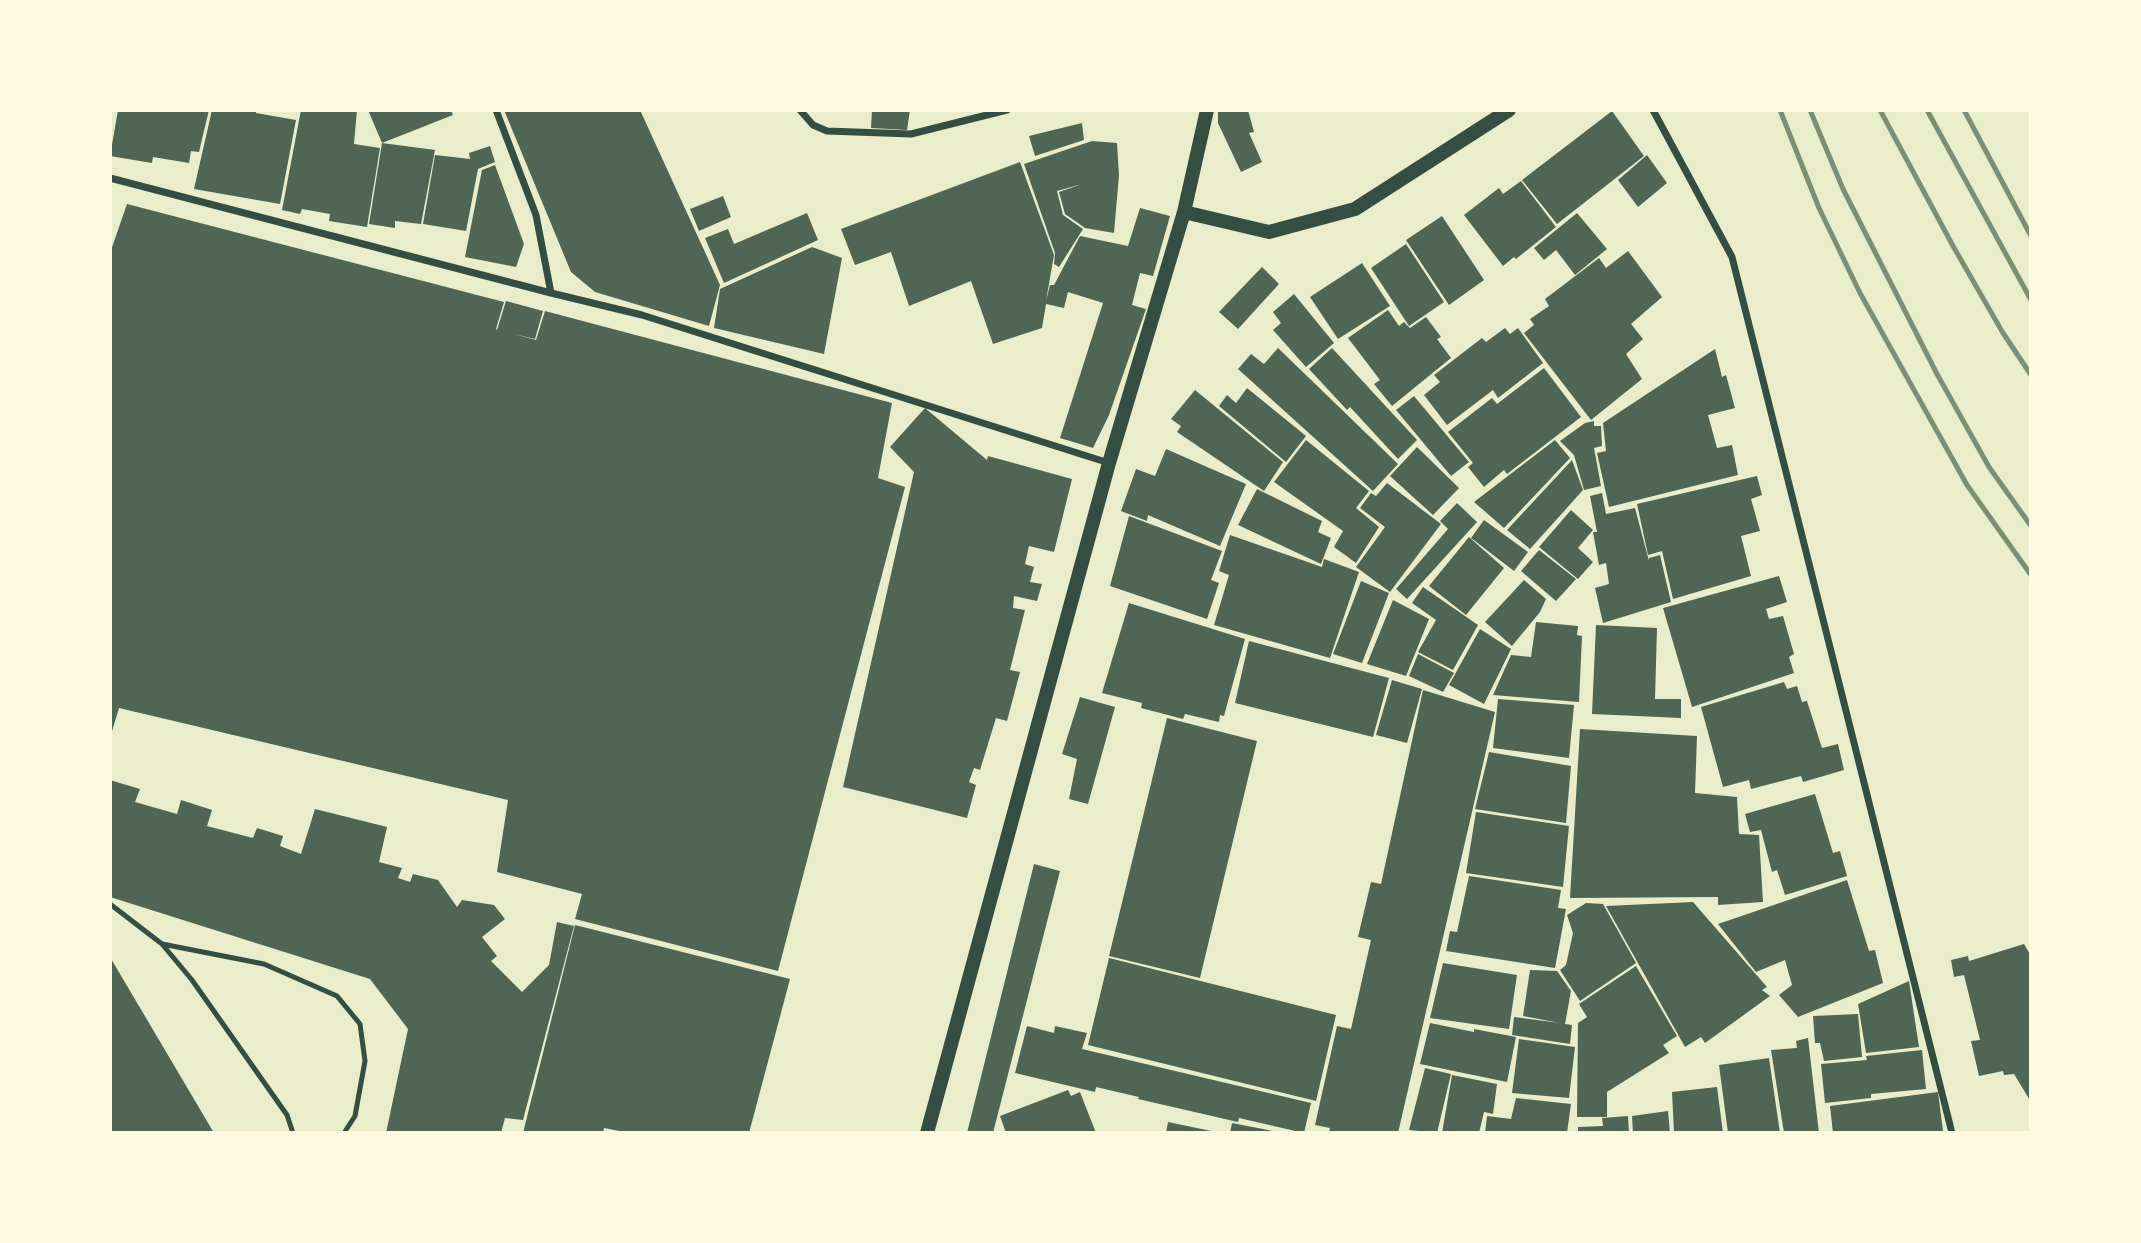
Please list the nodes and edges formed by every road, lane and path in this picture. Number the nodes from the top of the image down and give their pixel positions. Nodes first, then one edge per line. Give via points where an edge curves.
1 (496, 110) edge
2 (800, 110) edge
3 (1007, 110) edge
4 (1206, 110) edge
5 (1509, 110) edge
6 (1653, 110) edge
7 (110, 178) edge
8 (1184, 212) junction
9 (551, 293) junction
10 (1109, 463) junction
11 (110, 904) edge
12 (162, 944) junction
13 (293, 1133) edge
14 (344, 1133) edge
15 (927, 1133) edge
16 (1952, 1133) edge

1 - 9 street via 536,215
2 - 3 street via 813,125 827,131 911,134
4 - 8 main road
5 - 8 main road via 1355,209 1269,232
6 - 16 street via 1732,257
7 - 9 street
8 - 10 main road
9 - 10 street via 642,315
10 - 15 main road
11 - 12 lane
12 - 13 lane via 288,1115
12 - 14 lane via 264,964 337,996 360,1024 365,1062 355,1116

